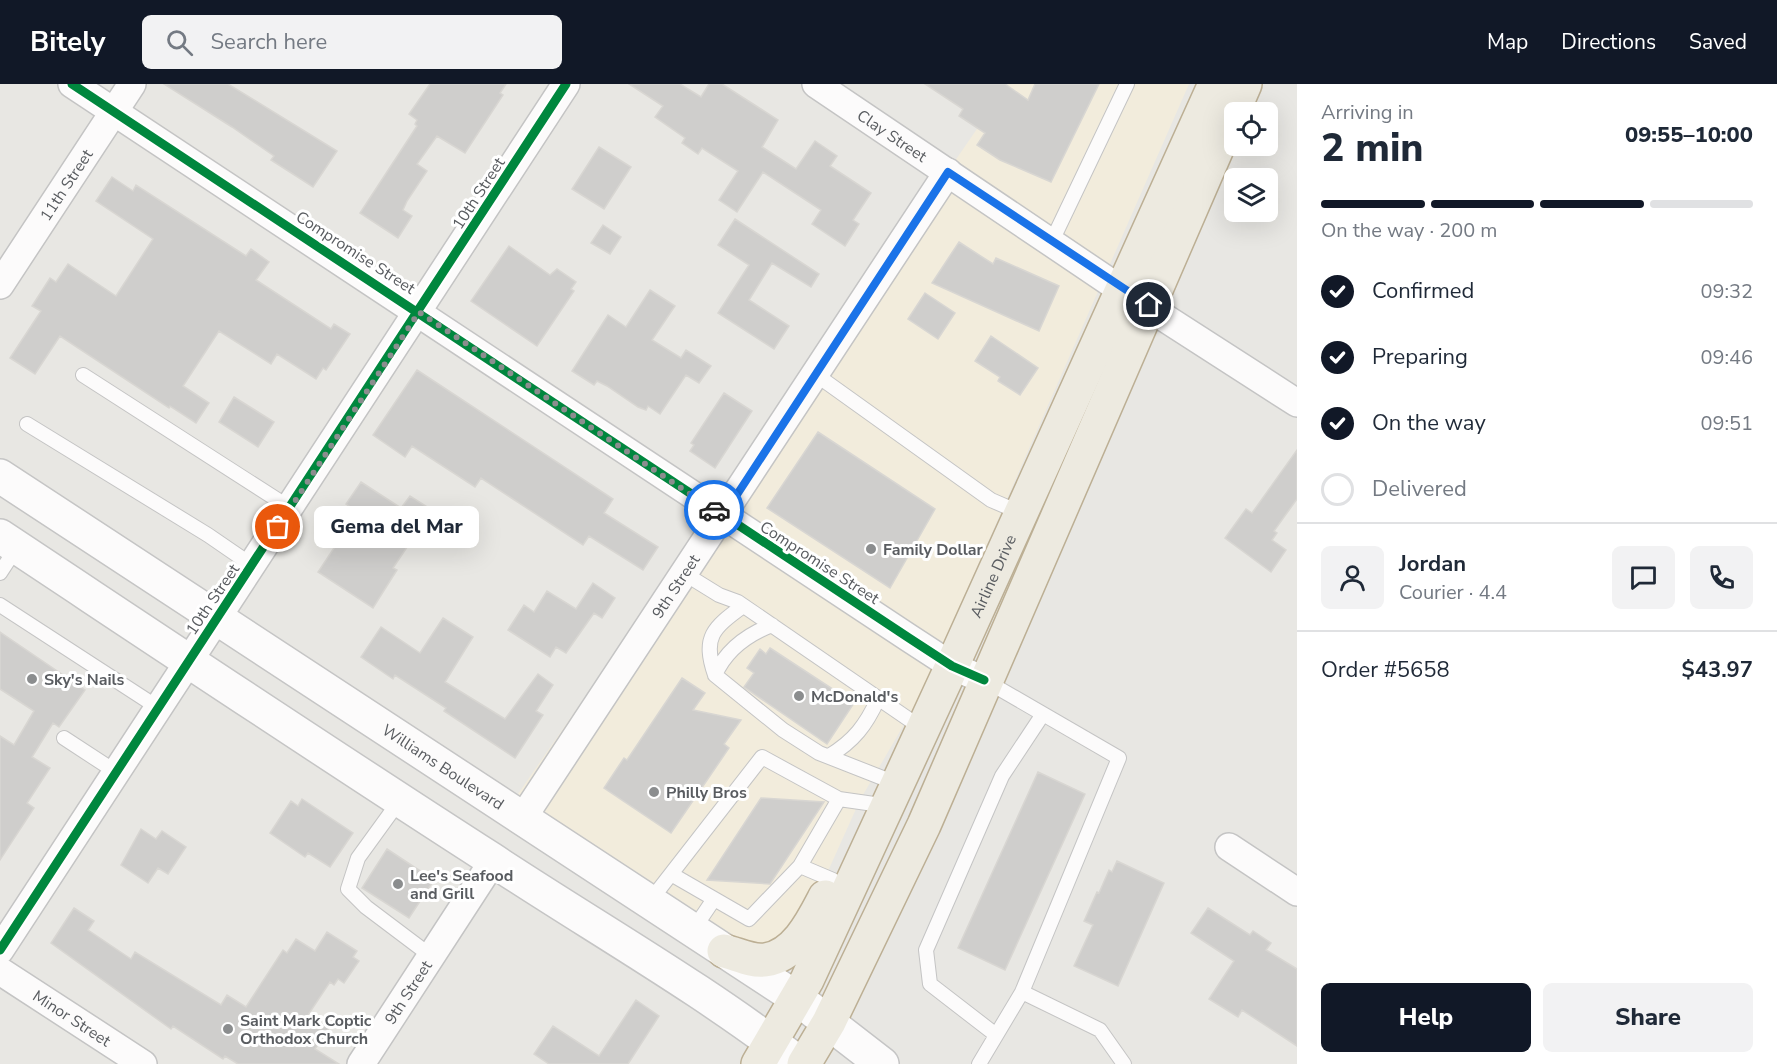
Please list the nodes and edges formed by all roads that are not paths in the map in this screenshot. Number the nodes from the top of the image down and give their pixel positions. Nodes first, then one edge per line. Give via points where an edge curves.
1 (72, 84) edge
2 (132, 84) edge
3 (566, 84) edge
4 (816, 84) edge
5 (1127, 84) edge
6 (1215, 84) edge
7 (1245, 84) edge
8 (114, 112) junction
9 (948, 172) junction
10 (1051, 243) junction
11 (0, 285) edge
12 (1136, 298) junction
13 (419, 312) junction
14 (815, 374) junction
15 (83, 375) dead end
16 (1297, 403) edge
17 (27, 424) dead end
18 (0, 476) edge
19 (290, 507) junction
20 (1021, 513) junction
21 (723, 516) junction
22 (6, 552) edge
23 (253, 566) junction
24 (685, 573) junction
25 (0, 605) edge
26 (743, 606) junction
27 (216, 619) junction
28 (772, 625) junction
29 (188, 661) junction
30 (952, 666) junction
31 (715, 675) junction
32 (984, 680) junction
33 (878, 699) junction
34 (157, 707) junction
35 (1043, 714) junction
36 (923, 729) junction
37 (64, 738) dead end
38 (829, 756) junction
39 (116, 772) junction
40 (893, 795) junction
41 (839, 799) junction
42 (400, 800) junction
43 (522, 819) junction
44 (1229, 847) dead end
45 (493, 861) junction
46 (800, 866) junction
47 (671, 874) junction
48 (833, 880) junction
49 (1297, 892) edge
50 (714, 899) junction
51 (650, 902) junction
52 (693, 930) junction
53 (0, 950) edge
54 (724, 951) junction
55 (431, 956) junction
56 (0, 971) edge
57 (1022, 992) junction
58 (798, 999) junction
59 (829, 1022) junction
60 (996, 1035) junction
61 (764, 1052) edge
62 (143, 1064) edge
63 (361, 1064) edge
64 (802, 1064) edge
65 (882, 1064) edge
66 (979, 1064) edge
67 (1124, 1064) edge

1 - 8 street, Compromise Street
2 - 8 street, 11th Street
3 - 13 street, 10th Street
4 - 9 street, Clay Street
5 - 10 lane
6 - 12 highway, Airline Drive
7 - 12 highway, Airline Drive
8 - 11 street, 11th Street
8 - 13 street, Compromise Street
9 - 10 street, Clay Street
9 - 14 street, 9th Street
10 - 12 street, Clay Street
12 - 16 street, Clay Street
12 - 20 highway, Airline Drive
12 - 32 highway, Airline Drive
13 - 19 street, 10th Street
13 - 21 street, Compromise Street
14 - 20 lane via 991,500
14 - 21 street, 9th Street
15 - 19 lane
17 - 23 lane
18 - 27 main road, Williams Boulevard
19 - 23 street, 10th Street
20 - 30 highway, Airline Drive
21 - 24 street, 9th Street
21 - 30 street, Compromise Street
22 - 29 main road
23 - 27 street, 10th Street
24 - 26 lane
24 - 43 street, 9th Street
25 - 34 lane
26 - 28 lane
26 - 31 lane via 713,632 708,646
27 - 29 street, 10th Street
27 - 43 main road, Williams Boulevard
28 - 31 lane via 752,633 734,647
28 - 33 lane
29 - 34 street, 10th Street
29 - 42 main road
30 - 32 street, Compromise Street
30 - 36 highway, Airline Drive
31 - 38 lane via 783,730
32 - 35 lane
32 - 59 highway, Airline Drive via 924,825
33 - 36 lane
33 - 38 lane via 859,734
34 - 39 street, 10th Street
35 - 57 lane via 1119,758
35 - 60 lane via 1002,776 926,950 930,984
36 - 40 highway, Airline Drive
37 - 39 lane
38 - 40 lane
39 - 53 street, 10th Street
40 - 41 lane
40 - 48 highway via 854,836
40 - 58 highway, Airline Drive
41 - 46 lane
41 - 47 lane via 762,757
42 - 45 main road
42 - 55 lane via 358,858 348,889
43 - 51 main road, Williams Boulevard
44 - 49 street
45 - 55 street, 9th Street
45 - 61 main road via 611,934
46 - 48 lane
46 - 50 lane via 749,920
47 - 50 lane
47 - 51 lane
48 - 54 highway via 808,931 779,955 765,960
50 - 52 lane
51 - 52 main road, Williams Boulevard
52 - 54 main road, Williams Boulevard
54 - 58 main road, Williams Boulevard
55 - 63 street, 9th Street
56 - 62 street, Minor Street
57 - 60 lane
57 - 67 lane via 1100,1030
58 - 59 main road, Williams Boulevard
58 - 61 highway, Airline Drive
59 - 64 highway, Airline Drive
59 - 65 main road, Williams Boulevard
60 - 66 lane
61 - 64 main road

